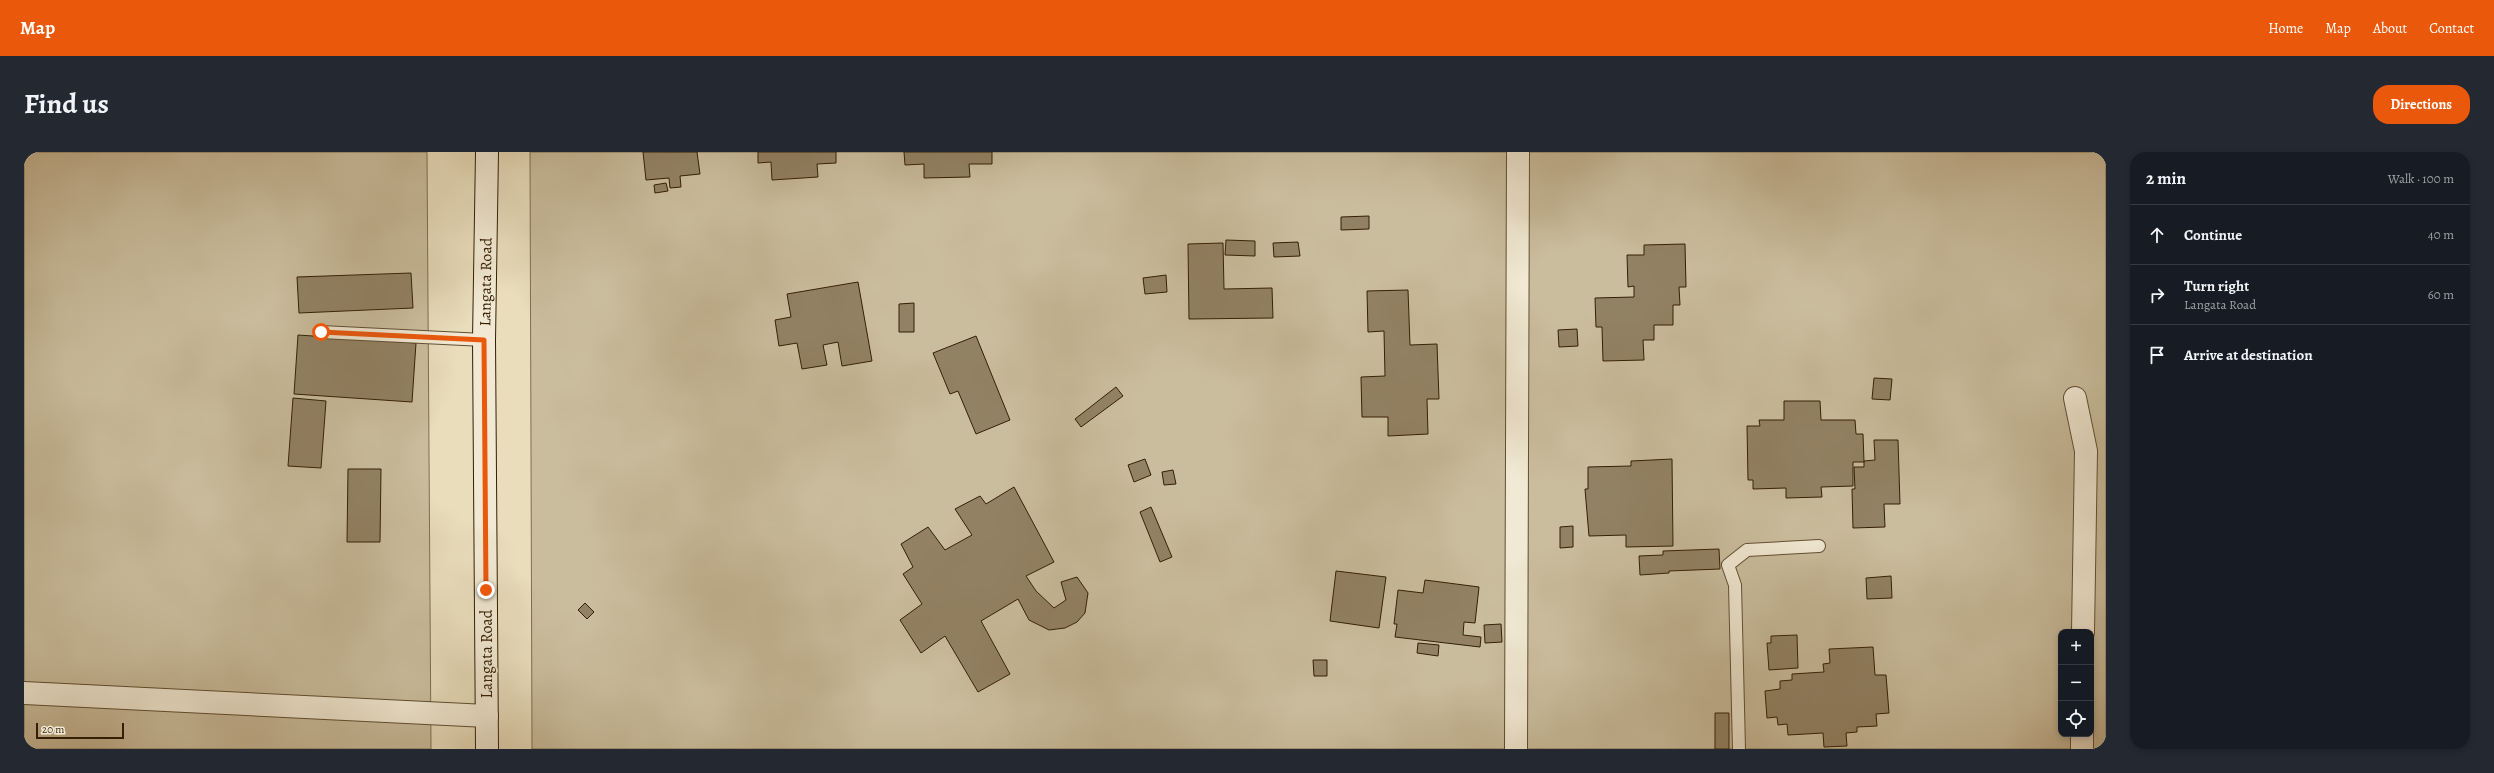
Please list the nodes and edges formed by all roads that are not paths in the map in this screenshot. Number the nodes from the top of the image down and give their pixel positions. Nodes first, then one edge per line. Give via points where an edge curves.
1 (487, 152) edge
2 (1518, 152) edge
3 (321, 332) dead end
4 (484, 340) junction
5 (2075, 398) dead end
6 (1819, 546) dead end
7 (2083, 629) edge
8 (24, 693) edge
9 (487, 716) junction
10 (2082, 737) edge
11 (487, 749) edge
12 (1516, 749) edge
13 (1739, 749) edge
14 (2082, 749) edge

1 - 4 street, Langata Road
2 - 12 street
3 - 4 lane
4 - 9 street, Langata Road
5 - 7 street via 2086,451
6 - 13 lane via 1746,550 1728,565 1735,585
8 - 9 street
9 - 11 street, Langata Road
10 - 14 street

